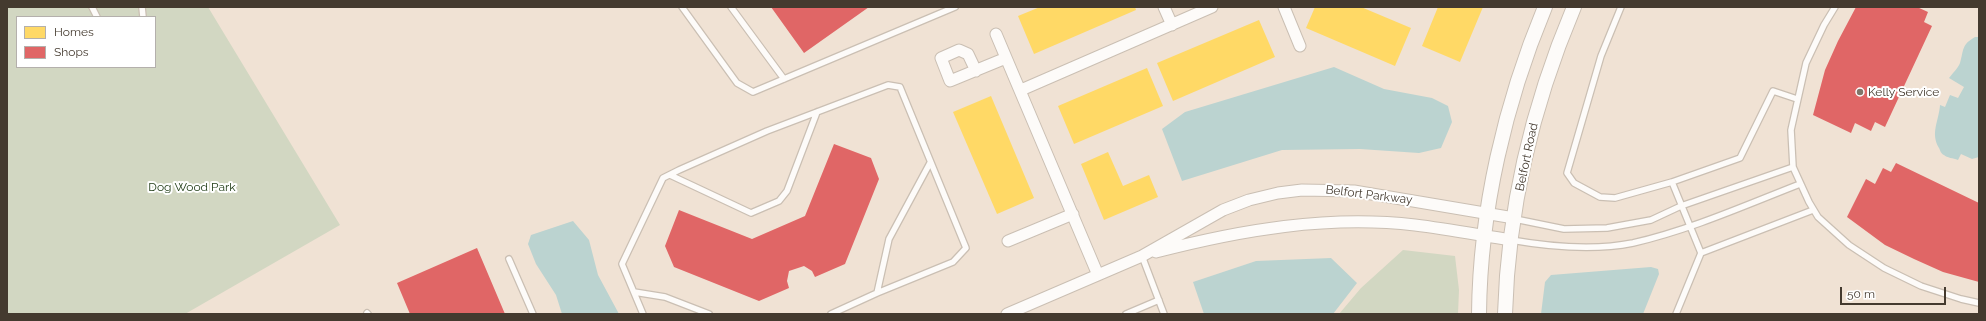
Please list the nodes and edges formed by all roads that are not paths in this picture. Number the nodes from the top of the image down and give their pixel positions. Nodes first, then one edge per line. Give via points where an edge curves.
1 (92, 7) edge
2 (682, 7) edge
3 (731, 7) edge
4 (936, 7) edge
5 (955, 7) edge
6 (1164, 7) edge
7 (1212, 7) edge
8 (1284, 7) edge
9 (1545, 7) edge
10 (1574, 7) edge
11 (1621, 7) edge
12 (1835, 7) edge
13 (939, 14) junction
14 (96, 16) edge
15 (1172, 25) junction
16 (996, 34) dead end
17 (1300, 46) dead end
18 (1006, 58) junction
19 (976, 71) dead end
20 (784, 79) junction
21 (1021, 90) junction
22 (1797, 99) junction
23 (817, 112) junction
24 (930, 163) junction
25 (1793, 167) junction
26 (670, 175) junction
27 (1672, 182) junction
28 (1800, 184) junction
29 (1681, 206) junction
30 (1813, 210) junction
31 (1073, 214) junction
32 (1488, 214) junction
33 (1514, 218) junction
34 (1689, 226) junction
35 (1485, 236) junction
36 (1511, 240) junction
37 (1008, 242) dead end
38 (1701, 253) junction
39 (1142, 256) junction
40 (509, 259) dead end
41 (1098, 274) junction
42 (634, 292) junction
43 (877, 293) junction
44 (1159, 300) junction
45 (1979, 303) edge
46 (533, 314) edge
47 (643, 314) edge
48 (709, 314) edge
49 (831, 314) edge
50 (1007, 314) edge
51 (1126, 314) edge
52 (1164, 314) edge
53 (1480, 314) edge
54 (1505, 314) edge
55 (1676, 314) edge

1 - 14 lane
2 - 20 lane via 737,83 753,92
3 - 20 lane
4 - 13 lane
5 - 13 lane
6 - 15 street
7 - 15 street
8 - 17 street
9 - 32 street via 1513,94
10 - 33 street, Belfort Road via 1555,53 1531,133
11 - 27 lane via 1601,56 1568,173 1574,183 1600,197 1615,198
12 - 22 lane via 1806,62
13 - 20 lane
15 - 21 street
16 - 18 street
18 - 19 street
18 - 21 street
21 - 31 street
22 - 25 lane via 1790,130
22 - 27 lane via 1773,91 1740,158
23 - 24 lane via 888,85 900,87
23 - 26 lane via 767,131
23 - 26 lane via 788,191 779,201 751,213
24 - 43 lane via 889,238
24 - 43 lane via 966,248 953,262
25 - 28 lane
25 - 29 lane
26 - 42 lane via 663,178 622,264
27 - 29 lane
28 - 30 lane
28 - 34 lane
29 - 33 lane via 1651,220 1607,228 1564,229
29 - 34 lane
30 - 38 lane
30 - 45 lane via 1849,245 1884,268 1922,286
31 - 37 street
31 - 41 street
32 - 33 street, Belfort Parkway
32 - 35 street
32 - 39 street, Belfort Parkway via 1380,194 1329,189 1302,190 1249,200 1223,210
33 - 36 street, Belfort Road
34 - 36 lane via 1632,243 1588,248 1545,246
34 - 38 lane
35 - 36 street, Belfort Parkway
35 - 39 street, Belfort Parkway via 1414,225 1358,222 1305,224 1226,235
35 - 53 street
36 - 54 street, Belfort Road
38 - 55 lane
39 - 41 street, Belfort Parkway
39 - 44 lane
40 - 46 lane
41 - 50 street, Belfort Parkway
42 - 47 lane
42 - 48 lane via 665,297
43 - 49 lane
44 - 51 lane
44 - 52 lane

